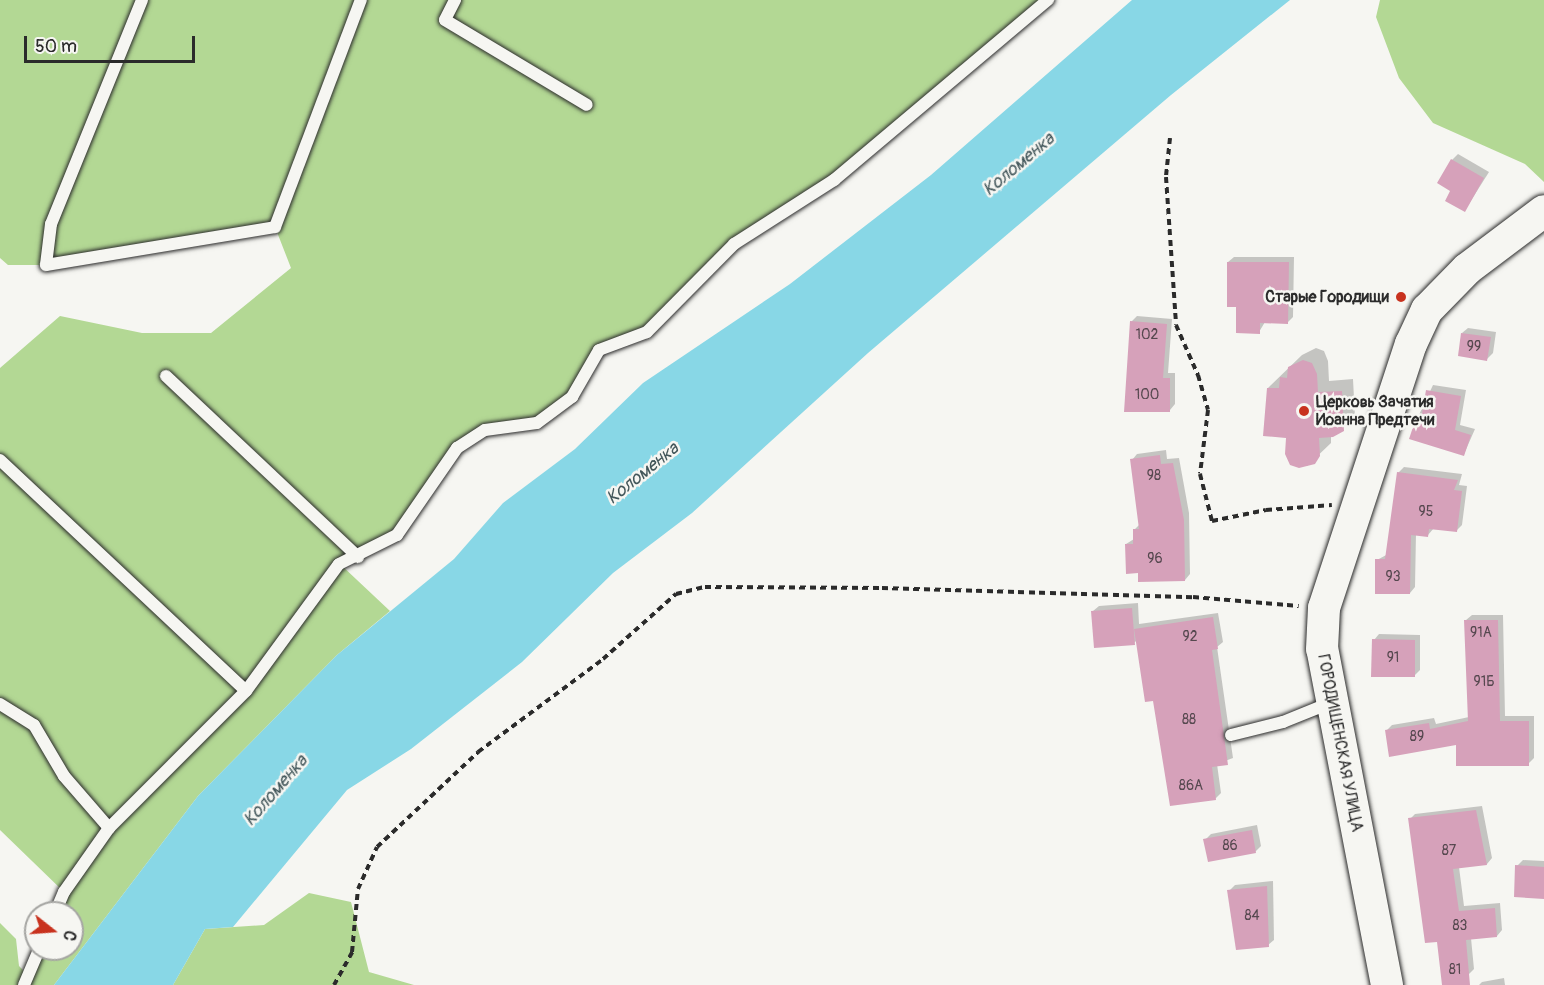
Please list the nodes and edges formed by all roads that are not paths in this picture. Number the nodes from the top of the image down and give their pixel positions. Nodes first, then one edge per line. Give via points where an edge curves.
1 (142, 0) edge
2 (361, 0) edge
3 (455, 0) edge
4 (1048, 0) edge
5 (587, 105) dead end
6 (1544, 211) edge
7 (166, 376) dead end
8 (0, 460) edge
9 (358, 557) junction
10 (246, 691) junction
11 (1332, 703) junction
12 (0, 704) edge
13 (1231, 735) dead end
14 (109, 828) junction
15 (60, 901) edge
16 (34, 961) edge
17 (24, 985) edge
18 (1387, 985) edge

1 - 2 lane via 51,224 46,266 275,227
3 - 5 lane via 445,20
4 - 9 lane via 834,180 734,244 647,332 599,350 572,397 537,423 486,430 457,448 397,535
6 - 11 street, ГОРОДИЩЕНСКАЯ УЛИЦА via 1467,269 1427,310 1411,344 1324,608 1322,649
7 - 9 lane
8 - 10 lane
9 - 10 lane via 339,564
10 - 14 lane
11 - 13 lane via 1284,723
11 - 18 street, ГОРОДИЩЕНСКАЯ УЛИЦА
12 - 14 lane via 34,725 64,776
14 - 15 lane
16 - 17 lane

